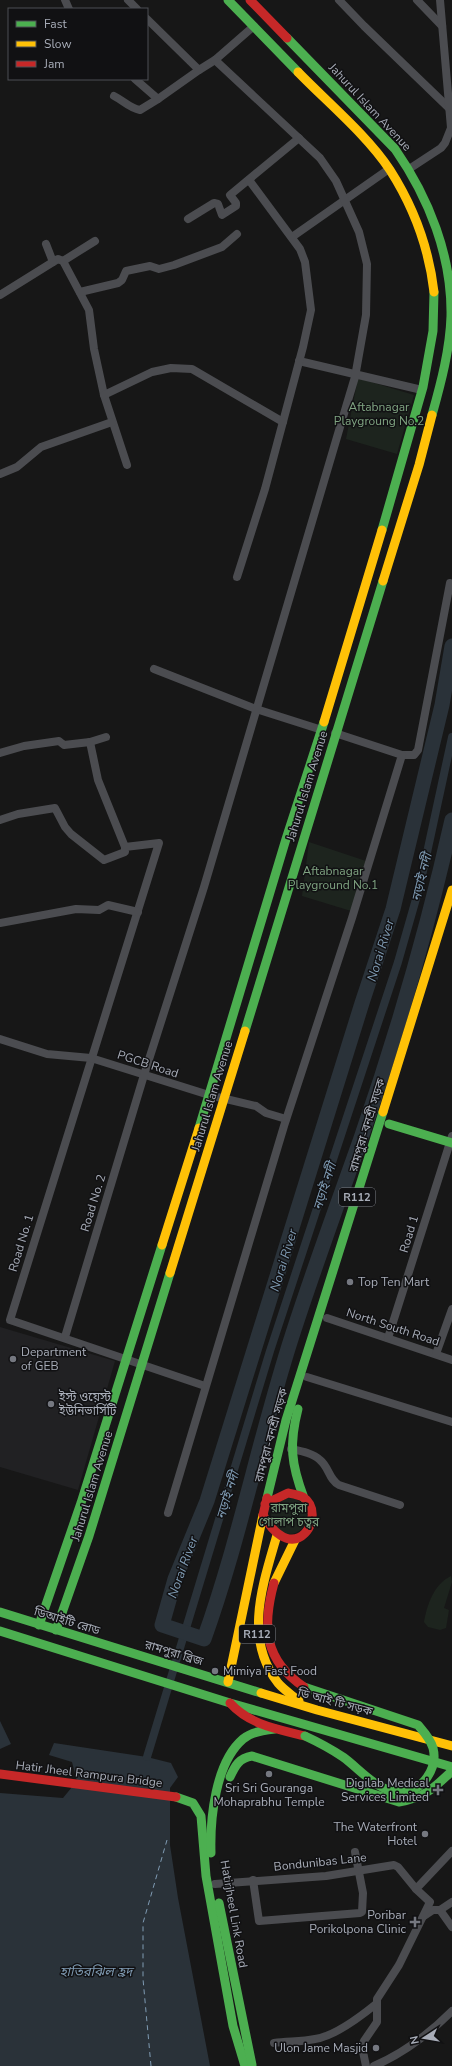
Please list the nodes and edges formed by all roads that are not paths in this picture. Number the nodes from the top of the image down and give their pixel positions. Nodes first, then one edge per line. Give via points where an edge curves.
1 (128, 0) edge
2 (228, 0) edge
3 (250, 0) edge
4 (339, 0) edge
5 (418, 0) edge
6 (440, 0) edge
7 (136, 8) edge
8 (148, 20) edge
9 (254, 26) junction
10 (442, 26) junction
11 (215, 60) junction
12 (199, 70) junction
13 (135, 80) edge
14 (114, 96) dead end
15 (158, 99) junction
16 (450, 109) junction
17 (299, 138) junction
18 (389, 169) junction
19 (409, 169) junction
20 (249, 180) junction
21 (344, 200) junction
22 (188, 219) dead end
23 (237, 234) dead end
24 (292, 237) junction
25 (95, 241) dead end
26 (46, 244) dead end
27 (63, 261) junction
28 (53, 262) junction
29 (80, 292) junction
30 (0, 295) edge
31 (299, 361) junction
32 (355, 374) junction
33 (422, 390) junction
34 (104, 395) junction
35 (112, 422) junction
36 (283, 422) junction
37 (127, 465) dead end
38 (0, 474) edge
39 (237, 577) dead end
40 (450, 583) dead end
41 (154, 669) dead end
42 (256, 709) junction
43 (322, 730) junction
44 (335, 733) junction
45 (106, 737) dead end
46 (90, 742) junction
47 (0, 753) edge
48 (402, 755) junction
49 (0, 820) edge
50 (125, 847) junction
51 (452, 890) edge
52 (138, 912) junction
53 (452, 917) edge
54 (0, 923) edge
55 (0, 1039) edge
56 (91, 1058) junction
57 (144, 1075) junction
58 (209, 1095) junction
59 (224, 1098) junction
60 (286, 1119) junction
61 (389, 1124) junction
62 (451, 1141) edge
63 (452, 1309) edge
64 (327, 1318) junction
65 (65, 1337) junction
66 (388, 1338) junction
67 (436, 1354) junction
68 (125, 1359) junction
69 (452, 1360) edge
70 (141, 1364) junction
71 (307, 1377) junction
72 (205, 1386) junction
73 (108, 1414) junction
74 (125, 1419) junction
75 (452, 1422) edge
76 (291, 1449) junction
77 (304, 1498) junction
78 (81, 1503) junction
79 (265, 1504) junction
80 (400, 1505) dead end
81 (98, 1508) junction
82 (168, 1513) dead end
83 (263, 1515) junction
84 (72, 1531) junction
85 (277, 1535) junction
86 (90, 1536) junction
87 (295, 1540) junction
88 (47, 1600) junction
89 (64, 1607) junction
90 (0, 1612) edge
91 (39, 1625) junction
92 (56, 1630) junction
93 (0, 1631) edge
94 (127, 1652) joint
95 (213, 1678) joint
96 (228, 1682) junction
97 (230, 1703) junction
98 (317, 1710) junction
99 (281, 1729) junction
100 (452, 1746) edge
101 (452, 1767) edge
102 (452, 1772) edge
103 (0, 1774) edge
104 (214, 1814) junction
105 (204, 1842) junction
106 (452, 1850) edge
107 (355, 1852) dead end
108 (359, 1872) junction
109 (253, 1880) junction
110 (215, 1884) junction
111 (416, 1889) junction
112 (430, 1902) junction
113 (452, 1902) edge
114 (438, 1910) junction
115 (424, 1917) junction
116 (452, 1927) edge
117 (376, 2004) junction
118 (452, 2011) edge
119 (274, 2043) dead end
120 (240, 2051) junction
121 (240, 2066) edge
122 (245, 2066) edge
123 (252, 2066) edge
124 (366, 2066) edge
125 (374, 2066) edge

1 - 7 street
2 - 9 main road, Jahurul Islam Avenue
3 - 19 main road, Jahurul Islam Avenue via 395,149
4 - 16 street
5 - 10 street
6 - 10 street
8 - 12 street
9 - 11 street
9 - 18 main road, Jahurul Islam Avenue via 369,144
10 - 16 street
11 - 12 street
11 - 17 street, Road No. 2
12 - 15 street
13 - 15 street
14 - 15 street via 131,108 140,110
16 - 19 street via 451,128 445,143
17 - 20 street
17 - 21 street, Road No. 2 via 320,158 336,181
18 - 21 street
18 - 33 main road, Jahurul Islam Avenue via 422,236 432,274 433,332
19 - 44 main road, Jahurul Islam Avenue via 430,212 444,251 450,280 450,330 419,464 345,708
20 - 22 street via 230,195 236,204 223,214 218,204 214,203
20 - 24 street
21 - 24 street
21 - 32 street, Road No. 2 via 359,232 367,264 366,315
23 - 29 street via 222,247 209,253 159,269 150,266 126,271 118,283
24 - 31 street via 305,262 311,310
25 - 27 street
26 - 28 street
27 - 28 street via 58,259
27 - 29 street
28 - 30 street
29 - 34 street via 89,310
31 - 32 street
31 - 36 street
32 - 33 street
32 - 42 street, Road No. 2
33 - 43 main road, Jahurul Islam Avenue
34 - 35 street
34 - 36 street via 152,372 171,368 192,369
35 - 37 street
35 - 38 street via 40,447 17,467
36 - 39 street
40 - 48 street via 418,750 414,755
41 - 42 street
42 - 43 street
42 - 57 street, Road No. 2 via 204,887
43 - 44 main road
43 - 58 main road, Jahurul Islam Avenue via 286,838
44 - 48 street
44 - 59 main road, Jahurul Islam Avenue
45 - 46 street
46 - 47 street via 64,745 59,741 24,746
46 - 50 street via 98,780
48 - 60 street
49 - 50 street via 18,814 55,808 71,834 104,860 125,852
50 - 52 street via 160,844
51 - 79 main road, রামপুরা-বনশ্রী সড়ক / R112 via 286,1420
52 - 54 street via 108,905 99,910 76,909
52 - 56 street
53 - 61 main road, রামপুরা-বনশ্রী সড়ক / R112
55 - 56 street, PGCB Road via 47,1054
56 - 57 street, PGCB Road
56 - 65 street, Road No. 1 via 10,1320
57 - 58 street, PGCB Road
57 - 65 street, Road No. 2
58 - 59 street, PGCB Road
58 - 68 main road, Jahurul Islam Avenue
59 - 60 street, PGCB Road via 256,1106 266,1113
59 - 70 main road, Jahurul Islam Avenue
60 - 72 street
61 - 62 main road
61 - 64 main road, রামপুরা-বনশ্রী সড়ক / R112
62 - 66 street, Road 1
63 - 67 street
64 - 66 street, North South Road
64 - 71 main road, রামপুরা-বনশ্রী সড়ক / R112
65 - 68 street, Road No. 1
66 - 67 street, North South Road
67 - 69 street, North South Road
68 - 70 street, Road No. 1
68 - 73 main road, Jahurul Islam Avenue
70 - 72 street, Road No. 1
70 - 74 main road, Jahurul Islam Avenue
71 - 75 street
71 - 76 main road, রামপুরা-বনশ্রী সড়ক / R112 via 294,1423
72 - 82 street
73 - 74 main road
73 - 78 main road, Jahurul Islam Avenue
74 - 81 main road, Jahurul Islam Avenue
76 - 77 main road, রামপুরা-বনশ্রী সড়ক via 293,1471
76 - 80 street via 307,1453 322,1461 334,1482 339,1485
77 - 79 main road via 288,1493
77 - 87 main road via 313,1509 314,1517 310,1529
78 - 81 main road
78 - 84 main road, Jahurul Islam Avenue
79 - 83 main road, R112
81 - 86 main road, Jahurul Islam Avenue
83 - 85 main road
83 - 96 main road, R112
84 - 86 main road
84 - 88 main road, Jahurul Islam Avenue
85 - 87 main road
85 - 98 main road, R112 via 265,1574 258,1614 260,1651 272,1677 282,1688
86 - 89 main road, Jahurul Islam Avenue
87 - 99 main road, bridge via 274,1582 268,1606 268,1641 284,1672 295,1683 308,1690 418,1725 432,1737 436,1748 436,1762 429,1778 421,1785 410,1791 394,1791 379,1785 330,1748 305,1736
88 - 89 main road
88 - 91 main road, Jahurul Islam Avenue
89 - 92 main road, Jahurul Islam Avenue
90 - 91 main road, ডিআইটি রোড
91 - 92 main road, ডিআইটি রোড
92 - 94 main road, ডিআইটি রোড
93 - 97 main road
94 - 95 main road, রামপুরা ব্রিজ
95 - 96 main road, ডি আই টি সড়ক
96 - 98 main road, ডি আই টি সড়ক
97 - 99 main road via 241,1716
97 - 101 main road
98 - 100 main road, ডি আই টি সড়ক
99 - 104 main road, Hatirjheel Link Road via 256,1732 244,1738 231,1754 218,1789
102 - 104 main road via 423,1796 399,1802 247,1756 242,1757 235,1765
103 - 105 main road, Hatir Jheel Rampura Bridge via 175,1797 193,1803 197,1808
104 - 105 main road
104 - 110 main road, Hatirjheel Link Road via 211,1850
105 - 120 main road via 206,1876 233,2026
106 - 111 street
107 - 108 street
108 - 109 street, Bondunibas Lane
108 - 109 street via 363,1893 360,1913 259,1921
108 - 111 street, Bondunibas Lane via 394,1865
109 - 110 street, Bondunibas Lane
110 - 123 main road, Hatirjheel Link Road
111 - 112 street
112 - 114 street
112 - 115 street
113 - 114 street
114 - 115 street
114 - 116 street
115 - 117 street
117 - 119 street via 355,2020 322,2037
117 - 124 street via 377,2022 362,2047
118 - 125 street via 408,2049
120 - 121 main road
120 - 122 main road

